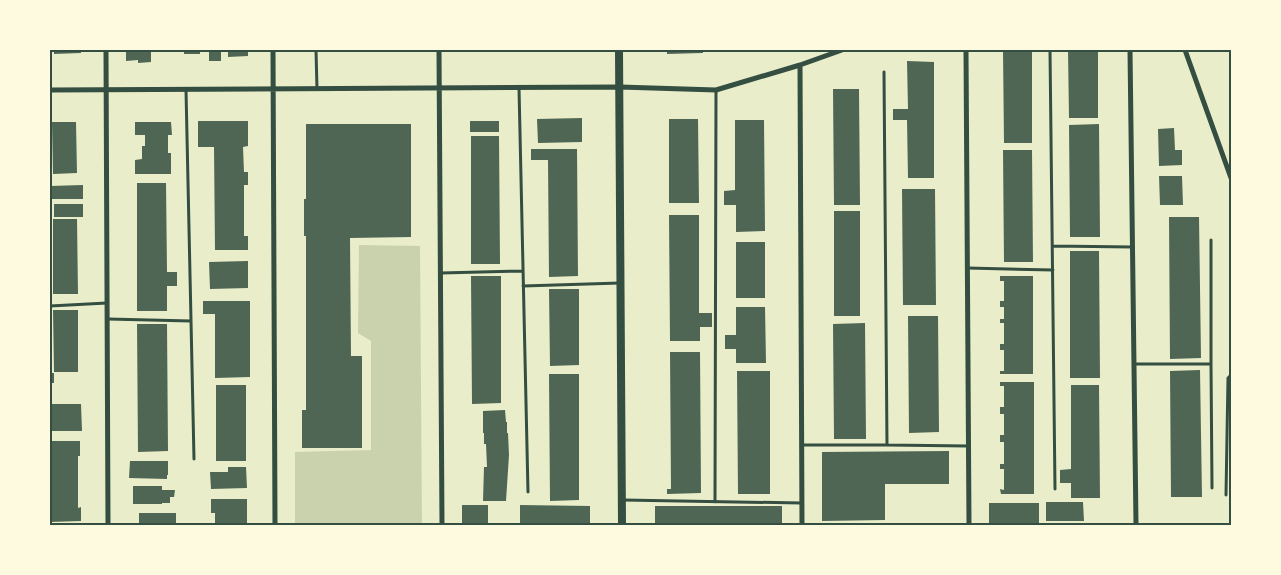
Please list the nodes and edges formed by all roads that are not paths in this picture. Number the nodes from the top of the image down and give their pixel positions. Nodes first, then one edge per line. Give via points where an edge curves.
1 (106, 50) edge
2 (273, 50) edge
3 (316, 50) edge
4 (440, 50) edge
5 (619, 50) edge
6 (842, 50) edge
7 (966, 50) edge
8 (1050, 50) edge
9 (1130, 50) edge
10 (1185, 50) edge
11 (800, 65) junction
12 (884, 72) dead end
13 (620, 87) junction
14 (440, 88) junction
15 (519, 88) junction
16 (106, 89) junction
17 (186, 89) junction
18 (273, 89) junction
19 (317, 89) junction
20 (50, 90) edge
21 (716, 90) junction
22 (1231, 178) edge
23 (1211, 240) dead end
24 (1052, 246) junction
25 (1132, 247) junction
26 (967, 268) junction
27 (1053, 270) junction
28 (523, 271) junction
29 (441, 273) junction
30 (621, 284) junction
31 (523, 286) junction
32 (108, 303) junction
33 (50, 306) edge
34 (108, 319) junction
35 (191, 321) junction
36 (1134, 364) junction
37 (1211, 364) junction
38 (1231, 375) edge
39 (887, 445) junction
40 (802, 446) junction
41 (968, 446) junction
42 (194, 460) dead end
43 (1212, 488) dead end
44 (1055, 489) dead end
45 (528, 492) dead end
46 (1226, 495) dead end
47 (622, 500) junction
48 (714, 502) junction
49 (802, 503) junction
50 (108, 525) edge
51 (275, 525) edge
52 (442, 525) edge
53 (622, 525) edge
54 (802, 525) edge
55 (969, 525) edge
56 (1136, 525) edge

1 - 16 street
2 - 18 street
3 - 19 lane
4 - 14 street
5 - 13 street
6 - 11 street
7 - 26 street
8 - 24 lane
9 - 25 street
10 - 22 street
11 - 21 street
11 - 40 street
12 - 39 lane
13 - 15 street
13 - 21 street
13 - 30 street
14 - 15 street
14 - 19 street
14 - 29 street
15 - 28 lane
16 - 17 street
16 - 20 street
16 - 32 street
17 - 18 street
17 - 35 lane
18 - 19 street
18 - 51 street
21 - 48 lane
23 - 37 lane
24 - 25 lane
24 - 27 lane
25 - 36 street
26 - 27 lane
26 - 41 street
27 - 44 lane
28 - 29 lane
28 - 31 lane
29 - 52 street
30 - 31 lane
30 - 47 street
31 - 45 lane
32 - 33 lane
32 - 34 street
34 - 35 lane
34 - 50 street
35 - 42 lane
36 - 37 lane
36 - 56 street
37 - 43 lane
38 - 46 lane via 1228,378
39 - 40 lane
39 - 41 lane
40 - 49 street
41 - 55 street
47 - 48 lane
47 - 53 street
48 - 49 lane
49 - 54 street

